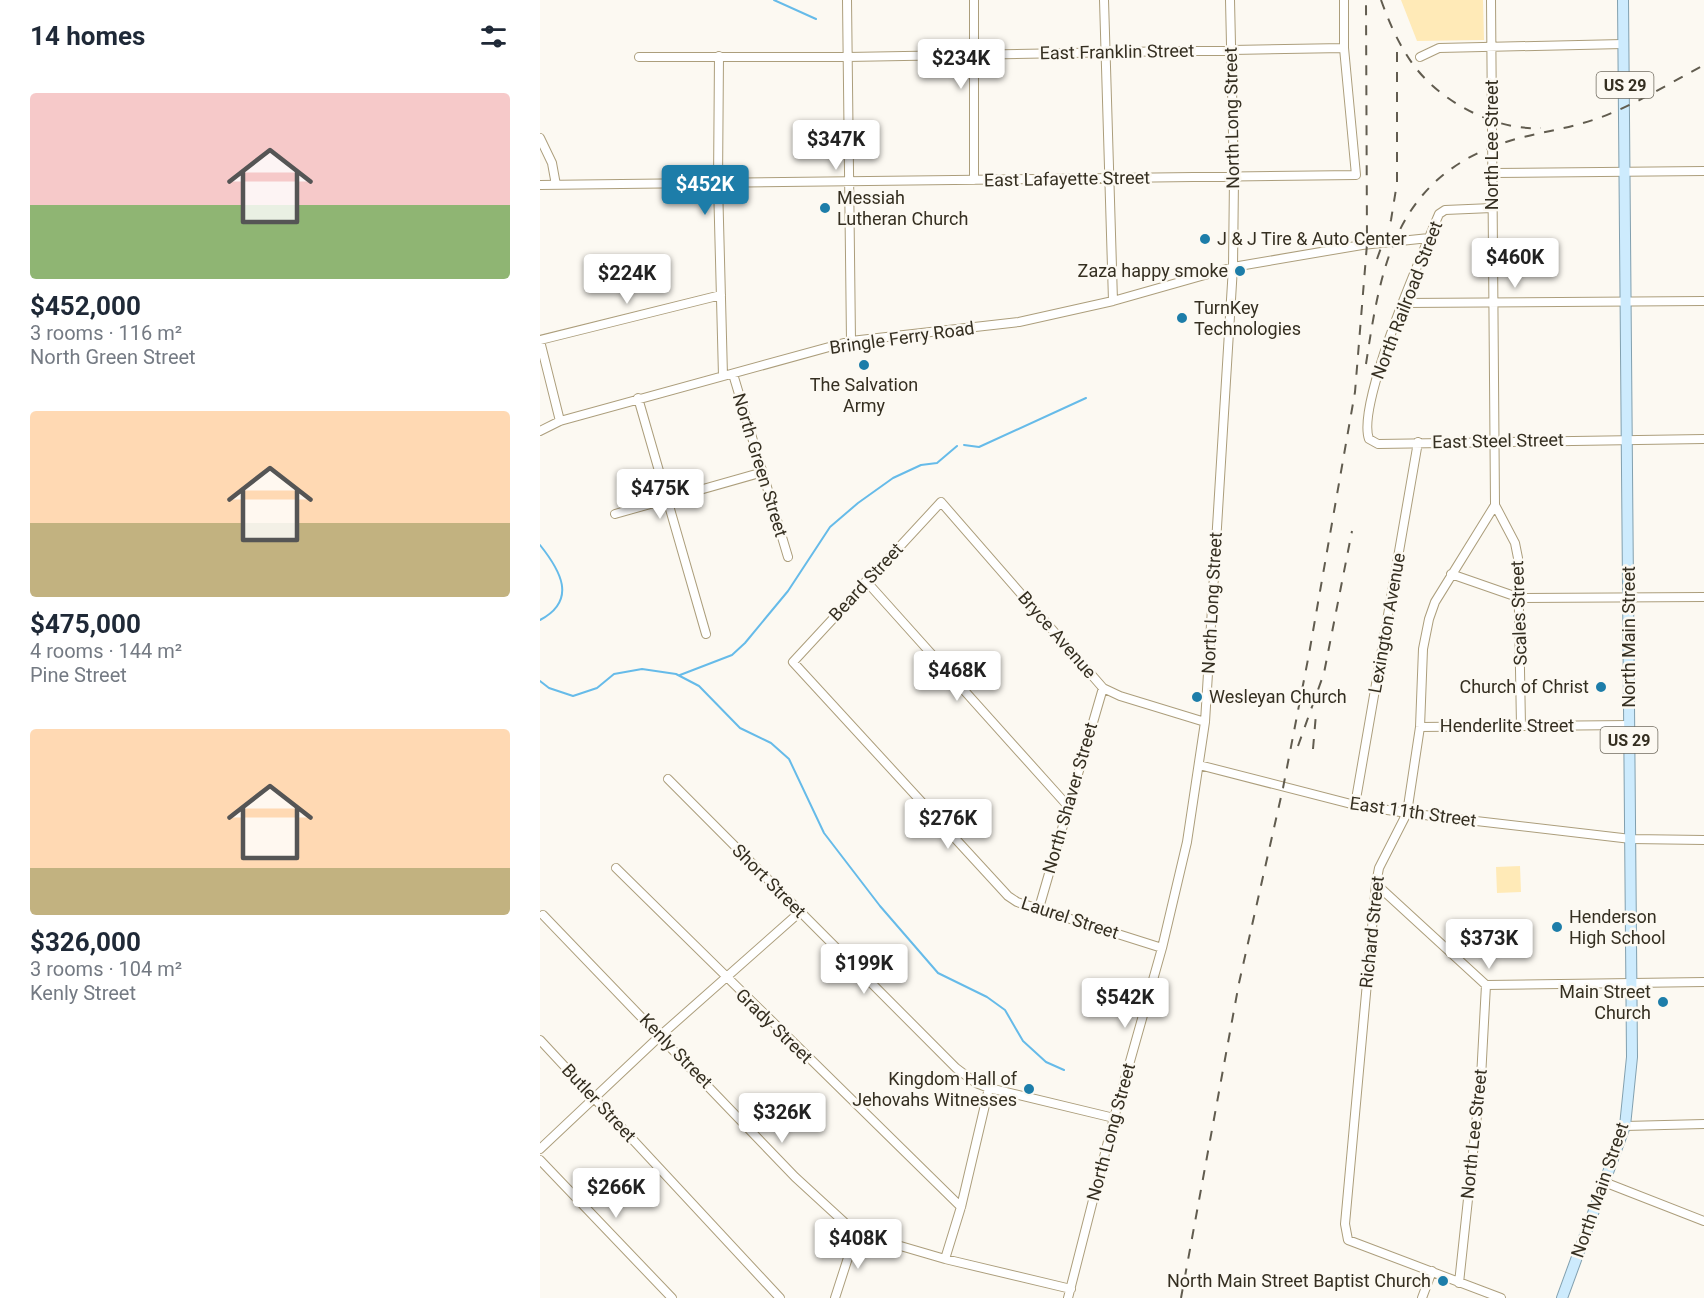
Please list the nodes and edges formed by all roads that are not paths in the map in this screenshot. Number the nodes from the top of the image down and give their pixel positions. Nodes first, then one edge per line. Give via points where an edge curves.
1 (847, 0) edge
2 (974, 0) edge
3 (1104, 0) edge
4 (1230, 0) edge
5 (1344, 0) edge
6 (1491, 0) edge
7 (1623, 0) edge
8 (1623, 44) junction
9 (1491, 47) junction
10 (1344, 48) junction
11 (1231, 49) junction
12 (1105, 52) junction
13 (974, 54) junction
14 (719, 56) junction
15 (639, 57) dead end
16 (847, 57) junction
17 (1420, 57) dead end
18 (540, 138) edge
19 (1625, 171) junction
20 (1704, 171) edge
21 (1493, 172) junction
22 (1234, 178) junction
23 (1109, 179) junction
24 (974, 180) junction
25 (849, 181) junction
26 (718, 183) junction
27 (540, 185) edge
28 (556, 185) junction
29 (1492, 208) junction
30 (1429, 238) junction
31 (1233, 267) junction
32 (720, 295) junction
33 (1113, 300) junction
34 (1704, 301) edge
35 (1494, 302) junction
36 (1625, 302) junction
37 (1404, 303) junction
38 (540, 341) edge
39 (851, 341) junction
40 (733, 374) junction
41 (723, 376) junction
42 (638, 398) junction
43 (560, 421) junction
44 (540, 431) edge
45 (1628, 438) junction
46 (1369, 439) joint
47 (1704, 439) edge
48 (1418, 442) junction
49 (1494, 443) junction
50 (763, 472) junction
51 (668, 500) junction
52 (940, 502) joint
53 (1495, 505) junction
54 (615, 514) dead end
55 (788, 557) dead end
56 (1451, 574) junction
57 (866, 581) junction
58 (1704, 597) edge
59 (1520, 598) junction
60 (1629, 598) junction
61 (706, 634) dead end
62 (793, 662) joint
63 (1103, 688) junction
64 (1205, 722) junction
65 (1629, 725) junction
66 (1420, 726) junction
67 (1521, 726) junction
68 (1199, 765) junction
69 (668, 779) dead end
70 (1067, 805) junction
71 (1355, 805) junction
72 (1407, 813) junction
73 (1631, 839) junction
74 (1704, 840) edge
75 (616, 868) dead end
76 (1376, 884) junction
77 (1039, 908) junction
78 (800, 912) junction
79 (543, 915) dead end
80 (1162, 948) junction
81 (727, 980) junction
82 (1630, 982) junction
83 (1704, 982) edge
84 (1486, 985) junction
85 (661, 1035) junction
86 (540, 1040) edge
87 (989, 1088) junction
88 (596, 1099) junction
89 (1114, 1118) junction
90 (1704, 1124) edge
91 (1625, 1126) junction
92 (540, 1149) edge
93 (540, 1160) edge
94 (1604, 1182) junction
95 (961, 1207) junction
96 (1704, 1221) edge
97 (856, 1233) junction
98 (945, 1259) junction
99 (1432, 1272) junction
100 (1459, 1283) junction
101 (1070, 1293) edge
102 (672, 1298) edge
103 (780, 1298) edge
104 (835, 1298) edge
105 (1422, 1298) edge
106 (1501, 1298) edge
107 (1562, 1298) edge

1 - 16 street
2 - 13 street
3 - 12 street
4 - 11 street, North Long Street
5 - 10 street
6 - 9 street, North Lee Street
7 - 8 main road, North Main Street / US 29
8 - 9 street
8 - 19 main road, North Main Street / US 29
9 - 17 street via 1439,48
9 - 21 street, North Lee Street
10 - 11 street, East Franklin Street
10 - 22 street via 1356,175
11 - 12 street, East Franklin Street
11 - 22 street, North Long Street
12 - 13 street, East Franklin Street
12 - 23 street
13 - 16 street, East Franklin Street
13 - 24 street
14 - 15 street, East Franklin Street
14 - 16 street, East Franklin Street
14 - 26 street, North Green Street
16 - 25 street
18 - 28 street via 552,162
19 - 20 street
19 - 21 street
19 - 36 main road, North Main Street / US 29
21 - 29 street, North Lee Street
22 - 23 street, East Lafayette Street
22 - 31 street, North Long Street
23 - 24 street, East Lafayette Street
23 - 33 street
24 - 25 street, East Lafayette Street
25 - 26 street, East Lafayette Street
25 - 39 street
26 - 28 street, East Lafayette Street
26 - 32 street, North Green Street
27 - 28 street, East Lafayette Street
29 - 30 street, North Railroad Street via 1445,210 1439,214
29 - 35 street, North Lee Street
30 - 31 street, Bringle Ferry Road
30 - 37 street, North Railroad Street
31 - 33 street, Bringle Ferry Road
31 - 64 street, North Long Street
32 - 38 street
32 - 41 street, North Green Street
33 - 39 street, Bringle Ferry Road via 1019,322
34 - 36 street
35 - 36 street
35 - 37 street
35 - 49 street, North Lee Street
36 - 45 main road, North Main Street / US 29
37 - 46 street, North Railroad Street via 1371,399
38 - 43 street
39 - 40 street, Bringle Ferry Road
40 - 41 street, Bringle Ferry Road
40 - 50 street, North Green Street
41 - 42 street, Bringle Ferry Road
42 - 43 street, Bringle Ferry Road
42 - 51 street
43 - 44 street, Bringle Ferry Road
45 - 47 street, East Steel Street
45 - 49 street, East Steel Street
45 - 60 main road, North Main Street / US 29
46 - 48 street, East Steel Street via 1378,444
48 - 49 street, East Steel Street
48 - 71 street, Lexington Avenue
49 - 53 street, North Lee Street
50 - 51 street
50 - 55 street, North Green Street
51 - 54 street
51 - 61 street
52 - 57 street, Beard Street
52 - 63 street, Bryce Avenue
53 - 56 street, Richard Street
53 - 59 street, Scales Street via 1515,543
56 - 59 street
56 - 66 street, Richard Street via 1435,602 1424,638
57 - 62 street, Beard Street
57 - 70 street
58 - 60 street
59 - 60 street
59 - 67 street, Scales Street
60 - 65 main road, North Main Street / US 29
62 - 77 street, Laurel Street via 1008,896
63 - 64 street, Bryce Avenue
63 - 70 street, North Shaver Street
64 - 68 street, North Long Street
65 - 67 street, Henderlite Street
65 - 73 main road, North Main Street / US 29
66 - 67 street, Henderlite Street
66 - 72 street, Richard Street
68 - 71 street, East 11th Street
68 - 80 street, North Long Street via 1187,842
69 - 78 street, Short Street
70 - 77 street, North Shaver Street
71 - 72 street, East 11th Street
72 - 73 street, East 11th Street
72 - 76 street, Richard Street via 1379,868
73 - 74 street, East 11th Street
73 - 82 main road, North Main Street / US 29
75 - 81 street, Grady Street
76 - 84 street
76 - 99 street, Richard Street via 1345,1224 1348,1240
77 - 80 street, Laurel Street
78 - 81 street
78 - 87 street, Short Street via 956,1068
79 - 85 street, Kenly Street
80 - 89 street, North Long Street
81 - 85 street
81 - 95 street, Grady Street
82 - 83 street
82 - 84 street
82 - 91 main road, North Main Street / US 29 via 1632,1057
84 - 100 street, North Lee Street via 1481,1078
85 - 88 street
85 - 97 street, Kenly Street via 795,1177
86 - 88 street, Butler Street
87 - 89 street, Short Street
87 - 95 street
88 - 92 street
88 - 103 street, Butler Street
89 - 101 street, North Long Street
90 - 91 street
91 - 94 main road, North Main Street / US 29
93 - 102 street
94 - 96 street
94 - 107 main road, North Main Street / US 29
95 - 98 street
97 - 98 street, Kenly Street
97 - 104 street
98 - 101 street, Kenly Street
99 - 100 street
99 - 105 street
100 - 106 street

